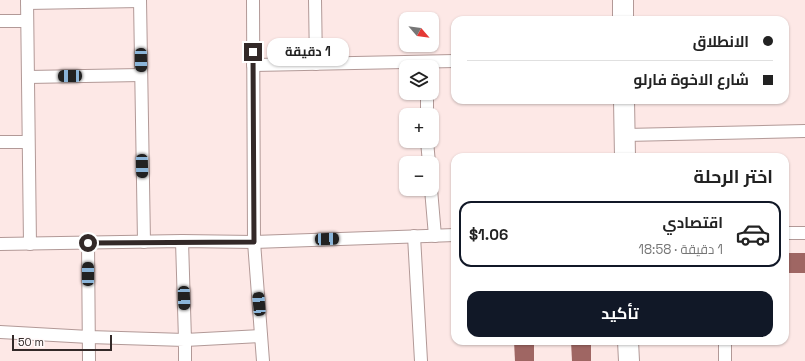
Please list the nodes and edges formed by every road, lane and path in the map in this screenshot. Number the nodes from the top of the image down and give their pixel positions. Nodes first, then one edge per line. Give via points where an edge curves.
1 (140, 0) edge
2 (253, 0) edge
3 (315, 0) edge
4 (613, 0) edge
5 (623, 0) edge
6 (27, 1) edge
7 (613, 16) edge
8 (623, 16) edge
9 (0, 21) edge
10 (27, 21) junction
11 (451, 62) edge
12 (316, 64) junction
13 (439, 64) edge
14 (252, 65) junction
15 (399, 65) edge
16 (141, 75) junction
17 (28, 77) junction
18 (613, 104) edge
19 (624, 104) edge
20 (805, 131) edge
21 (625, 135) junction
22 (0, 142) edge
23 (28, 142) junction
24 (613, 153) edge
25 (625, 153) edge
26 (432, 196) edge
27 (789, 233) edge
28 (805, 233) edge
29 (451, 235) edge
30 (414, 236) junction
31 (435, 236) junction
32 (182, 241) junction
33 (144, 242) junction
34 (254, 242) junction
35 (88, 243) junction
36 (0, 244) edge
37 (30, 244) junction
38 (0, 332) edge
39 (261, 336) junction
40 (89, 337) junction
41 (185, 340) junction
42 (614, 345) edge
43 (628, 345) edge
44 (725, 345) edge
45 (89, 361) edge
46 (185, 361) edge
47 (263, 361) edge
48 (421, 361) edge
49 (615, 361) edge
50 (629, 361) edge
51 (725, 361) edge

1 - 6 street
1 - 16 street
2 - 14 street
3 - 12 street
4 - 7 main road
5 - 8 main road
6 - 10 street
9 - 10 street
10 - 17 street
11 - 13 street
12 - 14 street
12 - 15 street
14 - 34 street
16 - 17 street
16 - 33 street
17 - 23 street
18 - 24 main road
19 - 21 main road
20 - 21 street
21 - 25 main road
22 - 23 street
23 - 37 street
26 - 31 street
27 - 28 street
29 - 31 street
30 - 31 street
30 - 34 street
30 - 48 street
32 - 33 street
32 - 34 street
32 - 41 street
33 - 35 street
34 - 39 street
35 - 37 street
35 - 40 street
36 - 37 street
38 - 40 street
39 - 41 street
39 - 47 street
40 - 41 street
40 - 45 street
41 - 46 street
42 - 49 main road
43 - 50 main road
44 - 51 street

